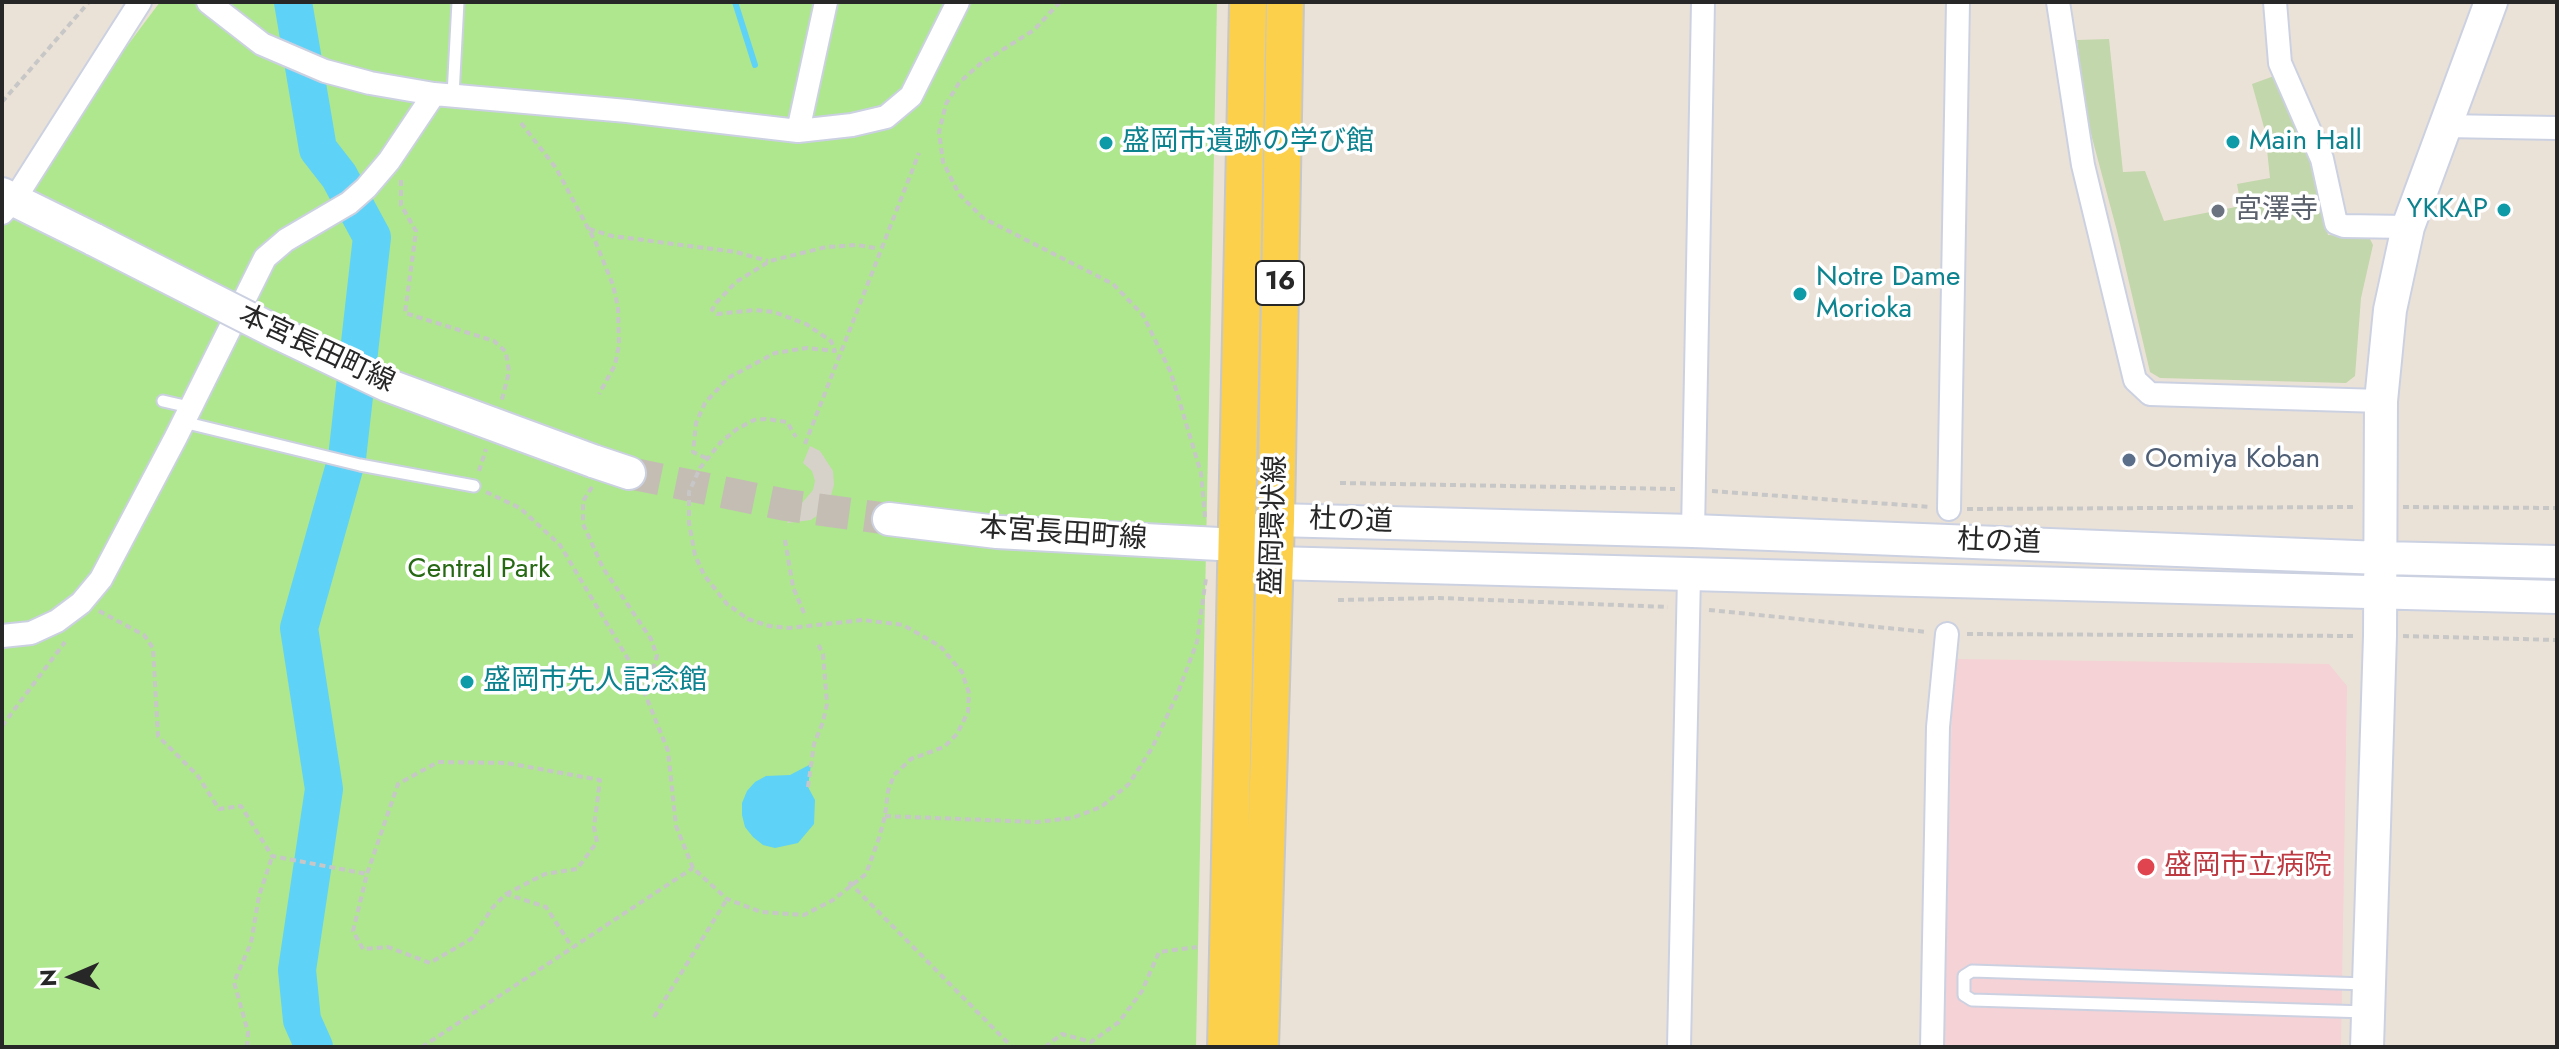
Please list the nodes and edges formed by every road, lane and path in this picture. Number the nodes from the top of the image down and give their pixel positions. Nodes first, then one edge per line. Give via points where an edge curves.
1 (89, 2) edge
2 (140, 2) edge
3 (208, 2) edge
4 (458, 2) edge
5 (826, 2) edge
6 (958, 2) edge
7 (1060, 2) edge
8 (1248, 2) edge
9 (1285, 2) edge
10 (1703, 2) edge
11 (1958, 2) edge
12 (2058, 2) edge
13 (2275, 2) edge
14 (2491, 2) edge
15 (443, 94) junction
16 (500, 100) junction
17 (2, 102) edge
18 (2444, 126) junction
19 (2557, 128) edge
20 (798, 131) junction
21 (919, 153) dead end
22 (389, 161) junction
23 (6, 202) edge
24 (2408, 227) junction
25 (589, 229) junction
26 (875, 248) dead end
27 (770, 261) junction
28 (599, 394) dead end
29 (163, 401) dead end
30 (2381, 401) junction
31 (499, 411) dead end
32 (186, 415) junction
33 (796, 437) dead end
34 (489, 441) dead end
35 (805, 444) dead end
36 (706, 458) junction
37 (609, 466) joint
38 (474, 486) junction
39 (1949, 509) dead end
40 (889, 519) tunnel mouth
41 (1276, 520) junction
42 (1693, 531) junction
43 (785, 540) dead end
44 (1222, 544) junction
45 (2381, 558) junction
46 (2557, 562) edge
47 (1274, 563) junction
48 (1689, 575) junction
49 (2381, 594) junction
50 (2557, 597) edge
51 (97, 610) dead end
52 (804, 613) dead end
53 (1947, 634) dead end
54 (2, 636) edge
55 (817, 642) dead end
56 (637, 674) junction
57 (808, 787) dead end
58 (885, 816) junction
59 (272, 856) junction
60 (693, 868) junction
61 (367, 874) junction
62 (851, 883) junction
63 (506, 894) junction
64 (727, 899) junction
65 (572, 947) junction
66 (1197, 947) dead end
67 (2368, 998) junction
68 (654, 1017) dead end
69 (247, 1047) edge
70 (422, 1047) edge
71 (1012, 1047) edge
72 (1045, 1047) edge
73 (1226, 1047) edge
74 (1260, 1047) edge
75 (1679, 1047) edge
76 (1932, 1047) edge
77 (2367, 1047) edge

1 - 17 path
2 - 23 street
3 - 15 street via 262,44 325,71
4 - 15 lane
5 - 20 street
6 - 20 street via 911,96 886,117
7 - 44 path via 1034,30 959,83 946,104 939,132 943,162 959,194 983,218 1113,284 1143,315 1171,373
8 - 44 main road, 盛岡環状線 / 16
9 - 41 main road, 盛岡環状線 / 16
10 - 42 street
11 - 39 street
12 - 30 street via 2083,165 2135,380 2150,394
13 - 24 street via 2280,63 2322,159 2336,223
14 - 18 main road
15 - 16 street
15 - 22 street
16 - 20 street
16 - 25 path via 556,168
18 - 19 street
18 - 24 main road
21 - 35 path
22 - 31 path via 402,181 401,205 416,231 405,313 494,341 506,352 509,372
22 - 32 street via 355,198 265,258
23 - 37 main road, 本宮長田町線, bridge via 95,240 387,385
24 - 30 main road via 2390,310
25 - 27 path
25 - 28 path via 618,307 615,365
26 - 27 path via 834,245
27 - 36 path via 736,282 712,310 779,314 818,331 835,351 775,353 728,378 705,403 696,423 693,452
29 - 32 lane
30 - 45 main road
32 - 38 lane via 331,458
32 - 54 street via 101,579 57,621 31,633
33 - 36 path via 787,422 754,420
34 - 38 path
36 - 58 path via 689,492 689,523 704,575 727,604 748,619 776,628 863,620 903,625 940,646 962,672 969,693 962,728 944,747 911,759 894,775
37 - 56 path via 583,501 583,524 603,568 651,639 657,656 653,669
38 - 56 path via 520,508 560,545
40 - 44 main road, 本宮長田町線 via 997,532
41 - 42 main road, 杜の道
41 - 44 main road, 杜の道
41 - 47 main road, 盛岡環状線 / 16
42 - 45 main road, 杜の道
43 - 52 path via 793,587
44 - 47 main road, 杜の道
44 - 58 path via 1197,642 1177,695 1129,784 1101,807 1072,818 1037,822
44 - 73 main road, 盛岡環状線 / 16
45 - 46 main road, 杜の道
45 - 49 main road
47 - 48 main road, 杜の道
47 - 74 main road, 盛岡環状線 / 16
48 - 49 main road, 杜の道
48 - 75 street
49 - 50 main road, 杜の道
49 - 67 main road
51 - 59 path via 144,635 153,648 158,736 198,776 219,809 241,806
53 - 76 street via 1938,727
55 - 57 path via 823,654 827,704
56 - 60 path via 668,751 676,826
58 - 62 path via 866,874
59 - 61 path
59 - 69 path via 251,943 234,982
60 - 64 path
60 - 65 path
61 - 63 path via 353,931 363,949 388,947 430,963 471,939
61 - 63 path via 398,784 438,762 507,763 600,780 597,842 577,869 545,874
62 - 64 path via 804,915 761,912
62 - 71 path
63 - 65 path via 546,907
64 - 68 path
65 - 70 path
66 - 72 path via 1159,952 1142,991 1119,1022 1091,1042 1062,1034
67 - 67 lane via 1972,1000 1964,995 1964,976 1972,971
67 - 77 main road

